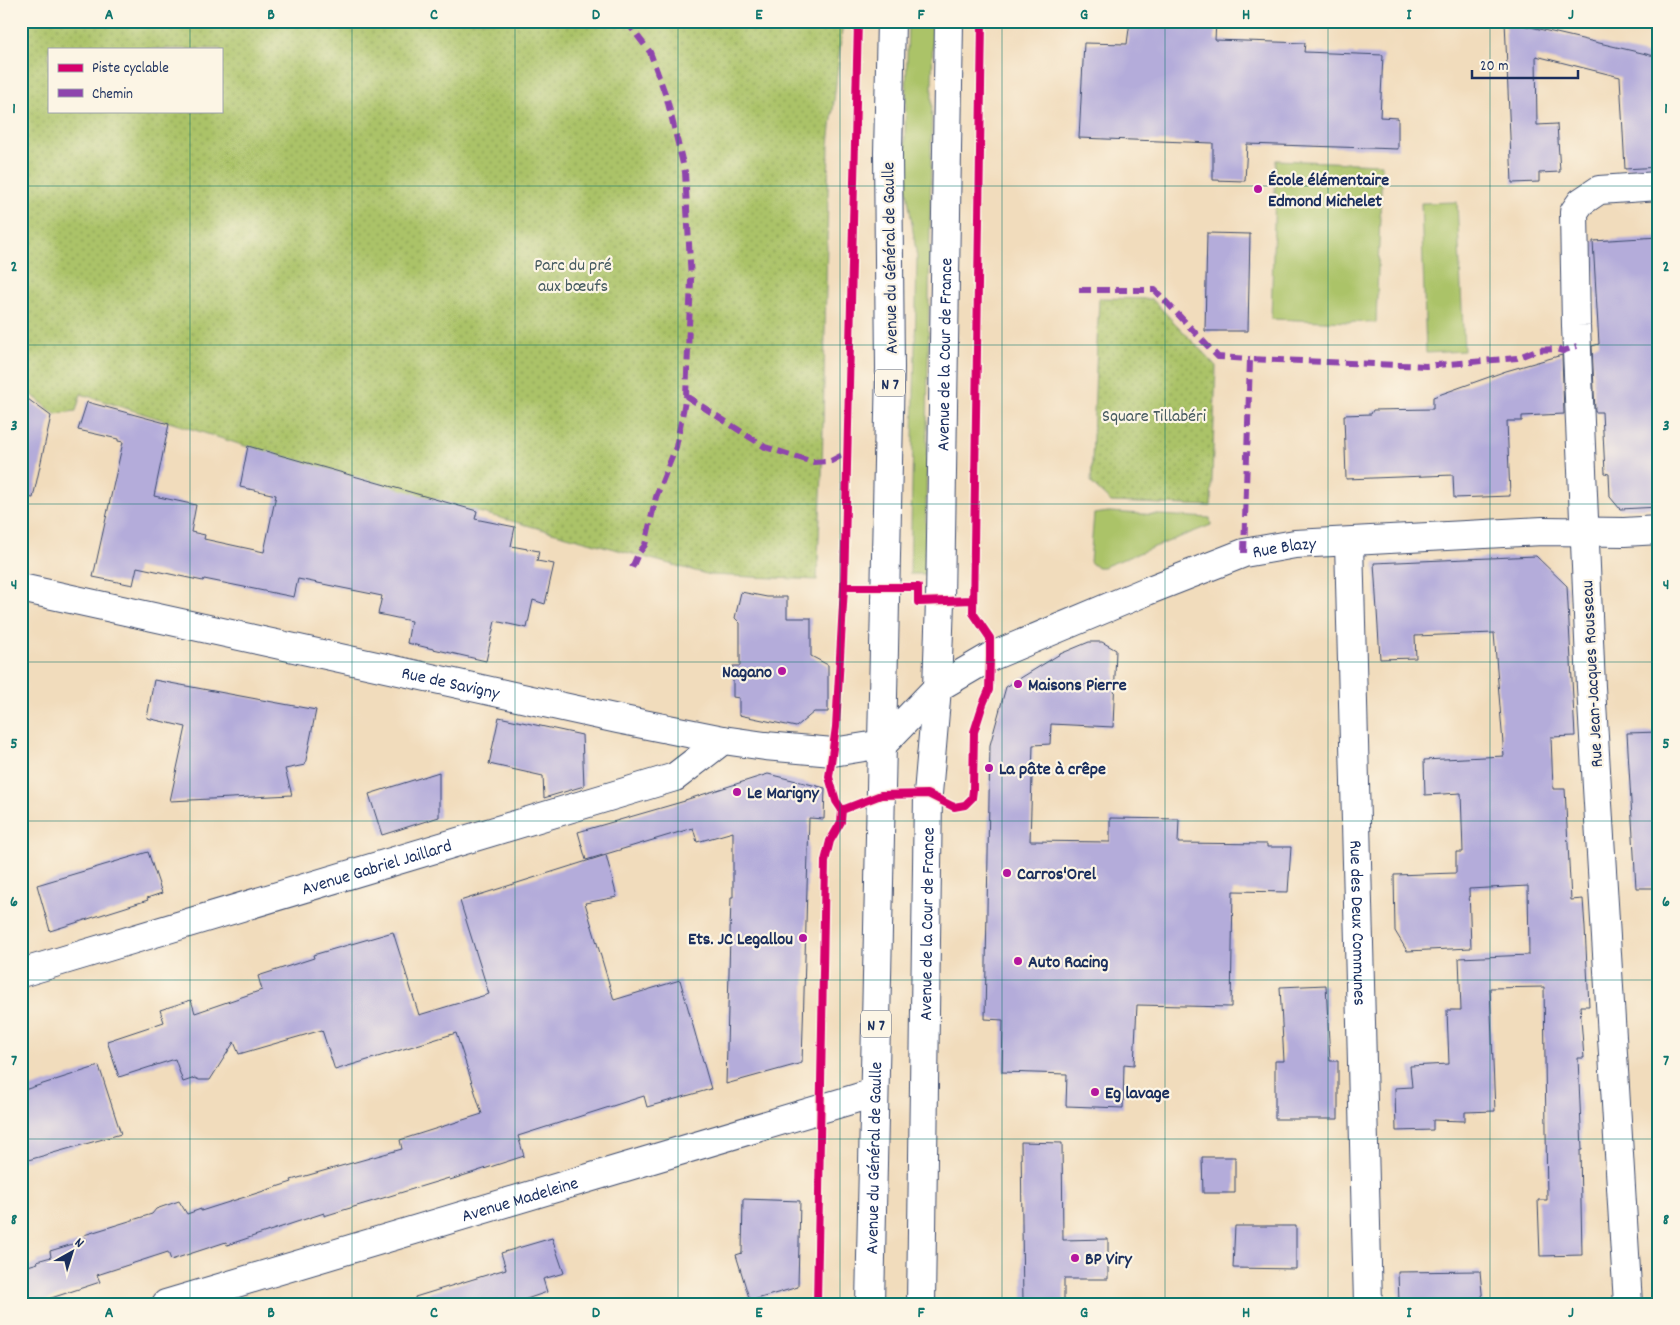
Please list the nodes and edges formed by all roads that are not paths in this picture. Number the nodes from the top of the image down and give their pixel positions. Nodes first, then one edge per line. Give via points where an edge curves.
1 (891, 21) edge
2 (949, 21) edge
3 (1659, 186) edge
4 (1659, 530) edge
5 (1584, 531) junction
6 (1349, 542) junction
7 (21, 588) edge
8 (937, 688) junction
9 (723, 740) junction
10 (883, 744) junction
11 (21, 973) edge
12 (874, 1093) junction
13 (166, 1304) edge
14 (870, 1304) edge
15 (921, 1304) edge
16 (1368, 1304) edge
17 (1628, 1304) edge

1 - 10 street, Avenue du Général de Gaulle / N 7 via 888,153 890,368
2 - 8 street, Avenue de la Cour de France
3 - 5 street, Rue Jean-Jacques Rousseau via 1599,190 1574,212
4 - 5 street, Rue Blazy
5 - 6 street, Rue Blazy
5 - 17 street, Rue Jean-Jacques Rousseau
6 - 8 street, Rue Blazy via 1295,544 1244,553 990,657
6 - 16 street, Rue des Deux Communes
7 - 9 street, Rue de Savigny
8 - 10 street
8 - 15 street, Avenue de la Cour de France via 928,794
9 - 10 street, Rue de Savigny via 833,752
9 - 11 street, Avenue Gabriel Jaillard via 675,777
10 - 12 street, Avenue du Général de Gaulle / N 7
12 - 13 street, Avenue Madeleine
12 - 14 street, Avenue du Général de Gaulle / N 7

